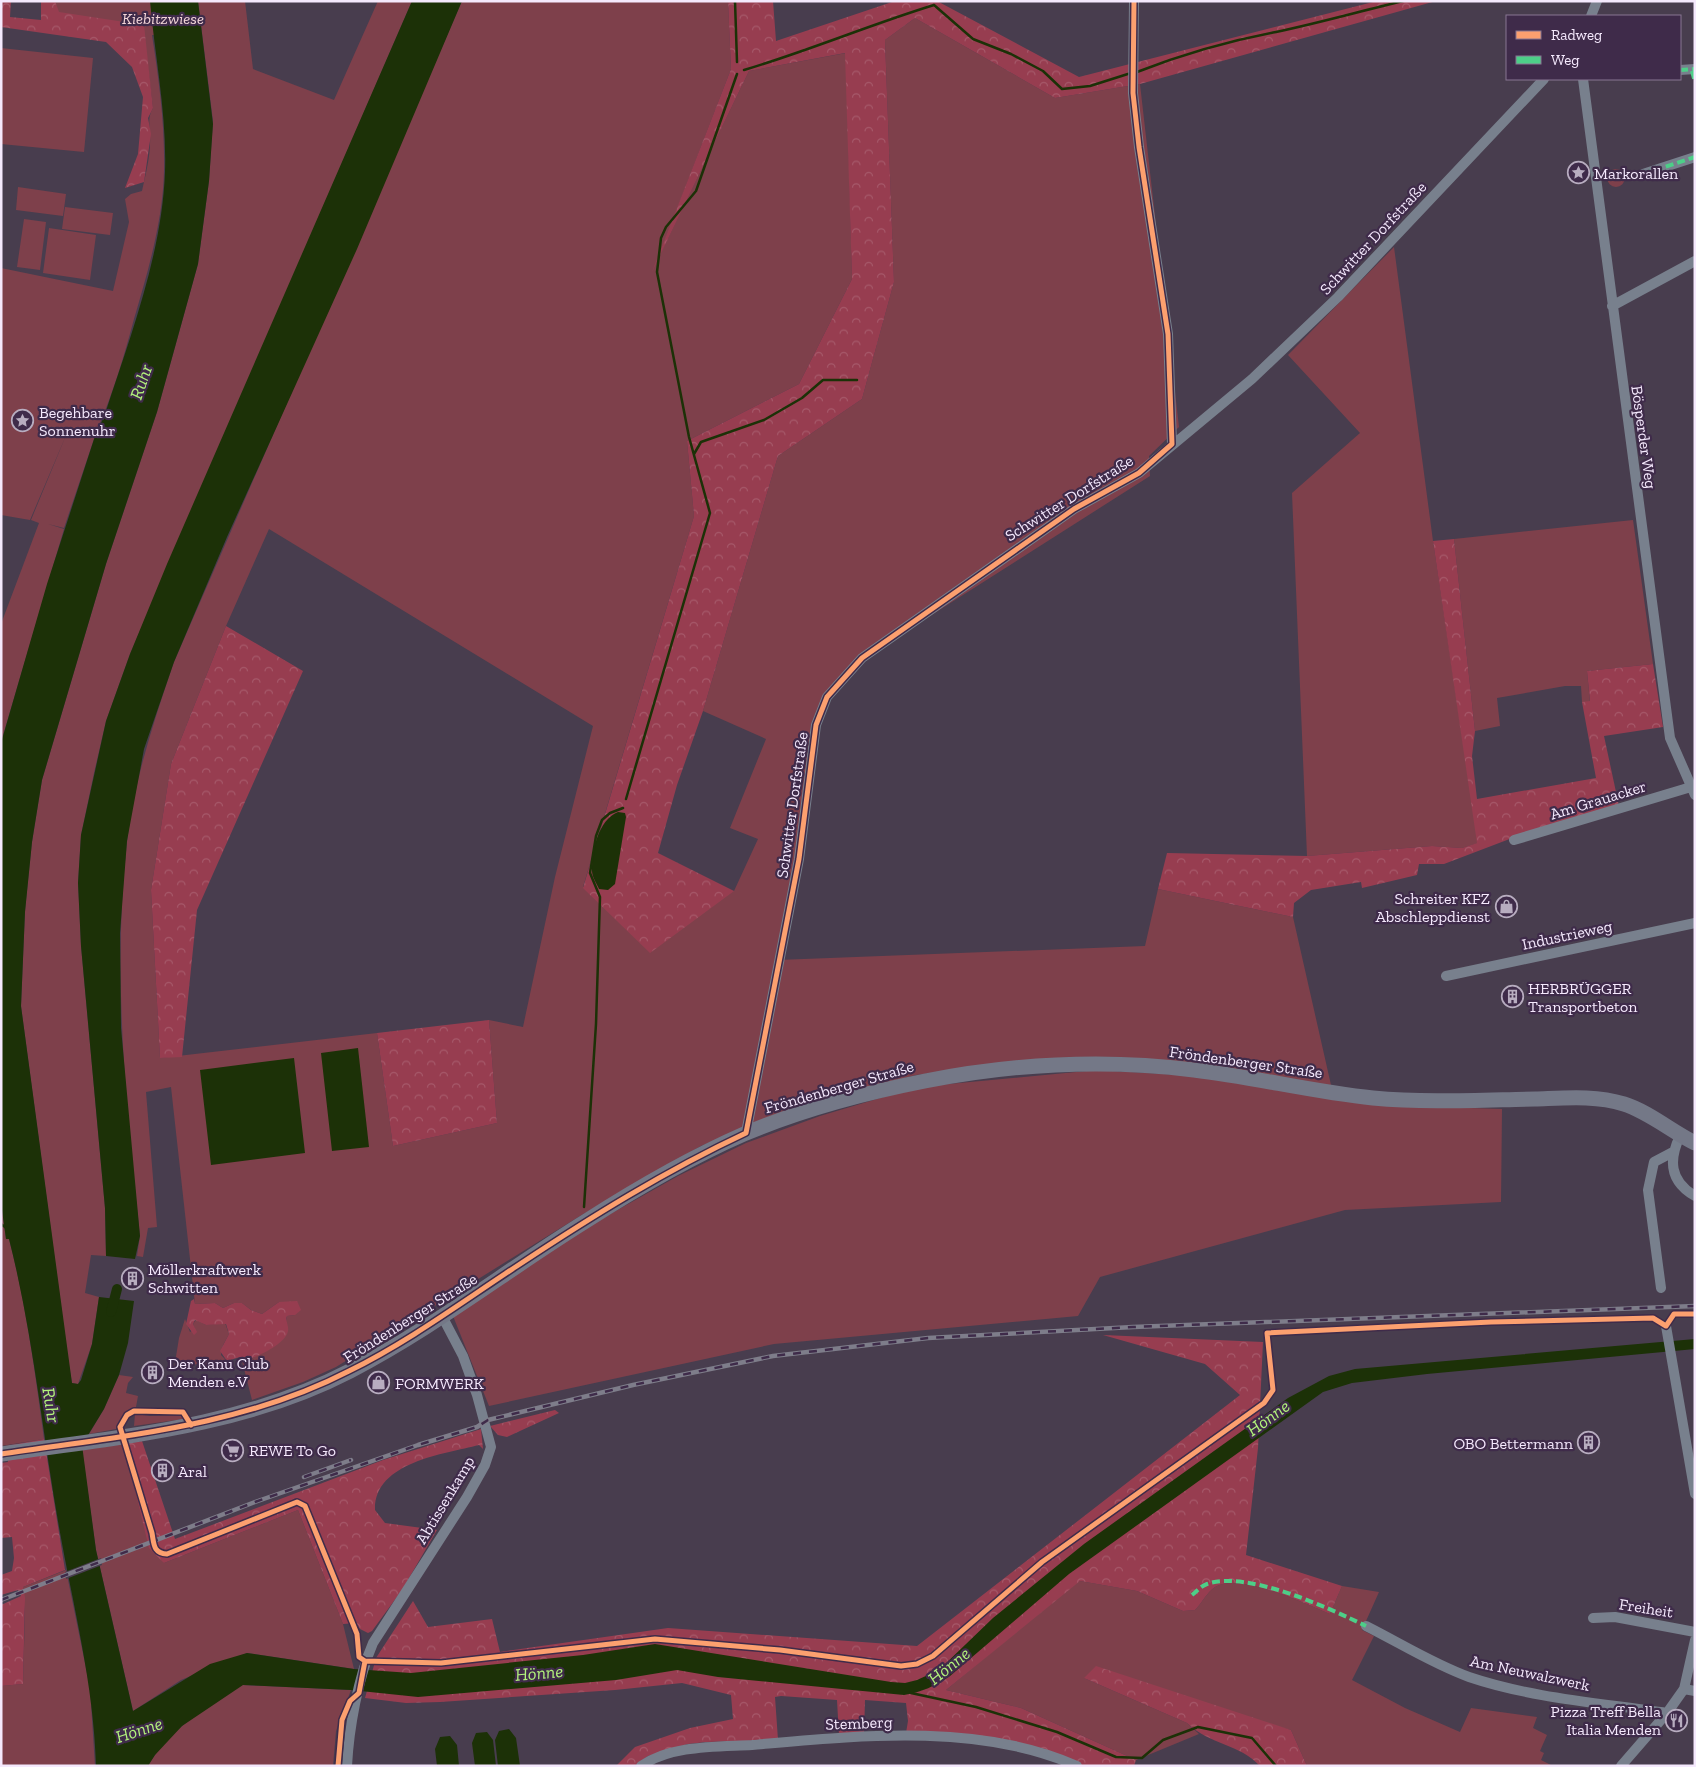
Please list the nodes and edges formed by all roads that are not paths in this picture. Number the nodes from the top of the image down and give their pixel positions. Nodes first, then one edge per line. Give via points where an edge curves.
1 (1134, 1) edge
2 (1597, 1) edge
3 (1591, 15) edge
4 (1693, 70) edge
5 (1543, 80) edge
6 (1582, 80) edge
7 (1695, 82) edge
8 (1695, 158) edge
9 (1643, 174) dead end
10 (1695, 261) edge
11 (1612, 306) junction
12 (1172, 444) junction
13 (1693, 791) edge
14 (1514, 840) dead end
15 (1695, 923) edge
16 (1446, 976) dead end
17 (746, 1134) junction
18 (1680, 1136) junction
19 (1695, 1143) edge
20 (1672, 1152) junction
21 (1695, 1196) edge
22 (1661, 1288) dead end
23 (442, 1316) junction
24 (1667, 1332) dead end
25 (1, 1454) edge
26 (1695, 1494) edge
27 (1593, 1618) dead end
28 (1366, 1626) dead end
29 (1695, 1632) edge
30 (1695, 1640) edge
31 (1689, 1690) edge
32 (1667, 1713) junction
33 (347, 1766) edge
34 (641, 1766) edge
35 (1077, 1766) edge
36 (1621, 1766) edge

1 - 12 street via 1133,79 1139,147 1168,334
2 - 3 street
4 - 7 street
5 - 12 street, Schwitter Dorfstraße via 1298,338
6 - 11 street, Bösperder Weg
8 - 9 street
10 - 11 street
11 - 13 street, Bösperder Weg via 1670,738
12 - 17 street, Schwitter Dorfstraße via 1139,473 1074,509 869,652 827,697 816,725 799,859
13 - 14 street, Am Grauacker
15 - 16 street, Industrieweg
17 - 18 main road, Fröndenberger Straße via 821,1107 925,1081 1012,1069 1093,1065 1194,1070 1375,1098 1600,1098 1632,1107
17 - 23 main road, Fröndenberger Straße via 666,1173 587,1220
18 - 19 main road, Fröndenberger Straße
18 - 20 street
20 - 21 street via 1674,1171 1679,1181
20 - 22 street via 1654,1162 1648,1190
23 - 25 main road, Fröndenberger Straße via 350,1371 276,1402 205,1422
23 - 33 street, Abtissenkamp via 466,1364 491,1447 467,1497 373,1644 365,1664
24 - 26 street
27 - 29 street, Freiheit via 1615,1617
28 - 32 street, Am Neuwalzwerk via 1469,1677 1533,1692
30 - 31 street
31 - 32 street
32 - 36 street
34 - 35 street, Stemberg via 651,1759 691,1749 895,1736 1010,1745

